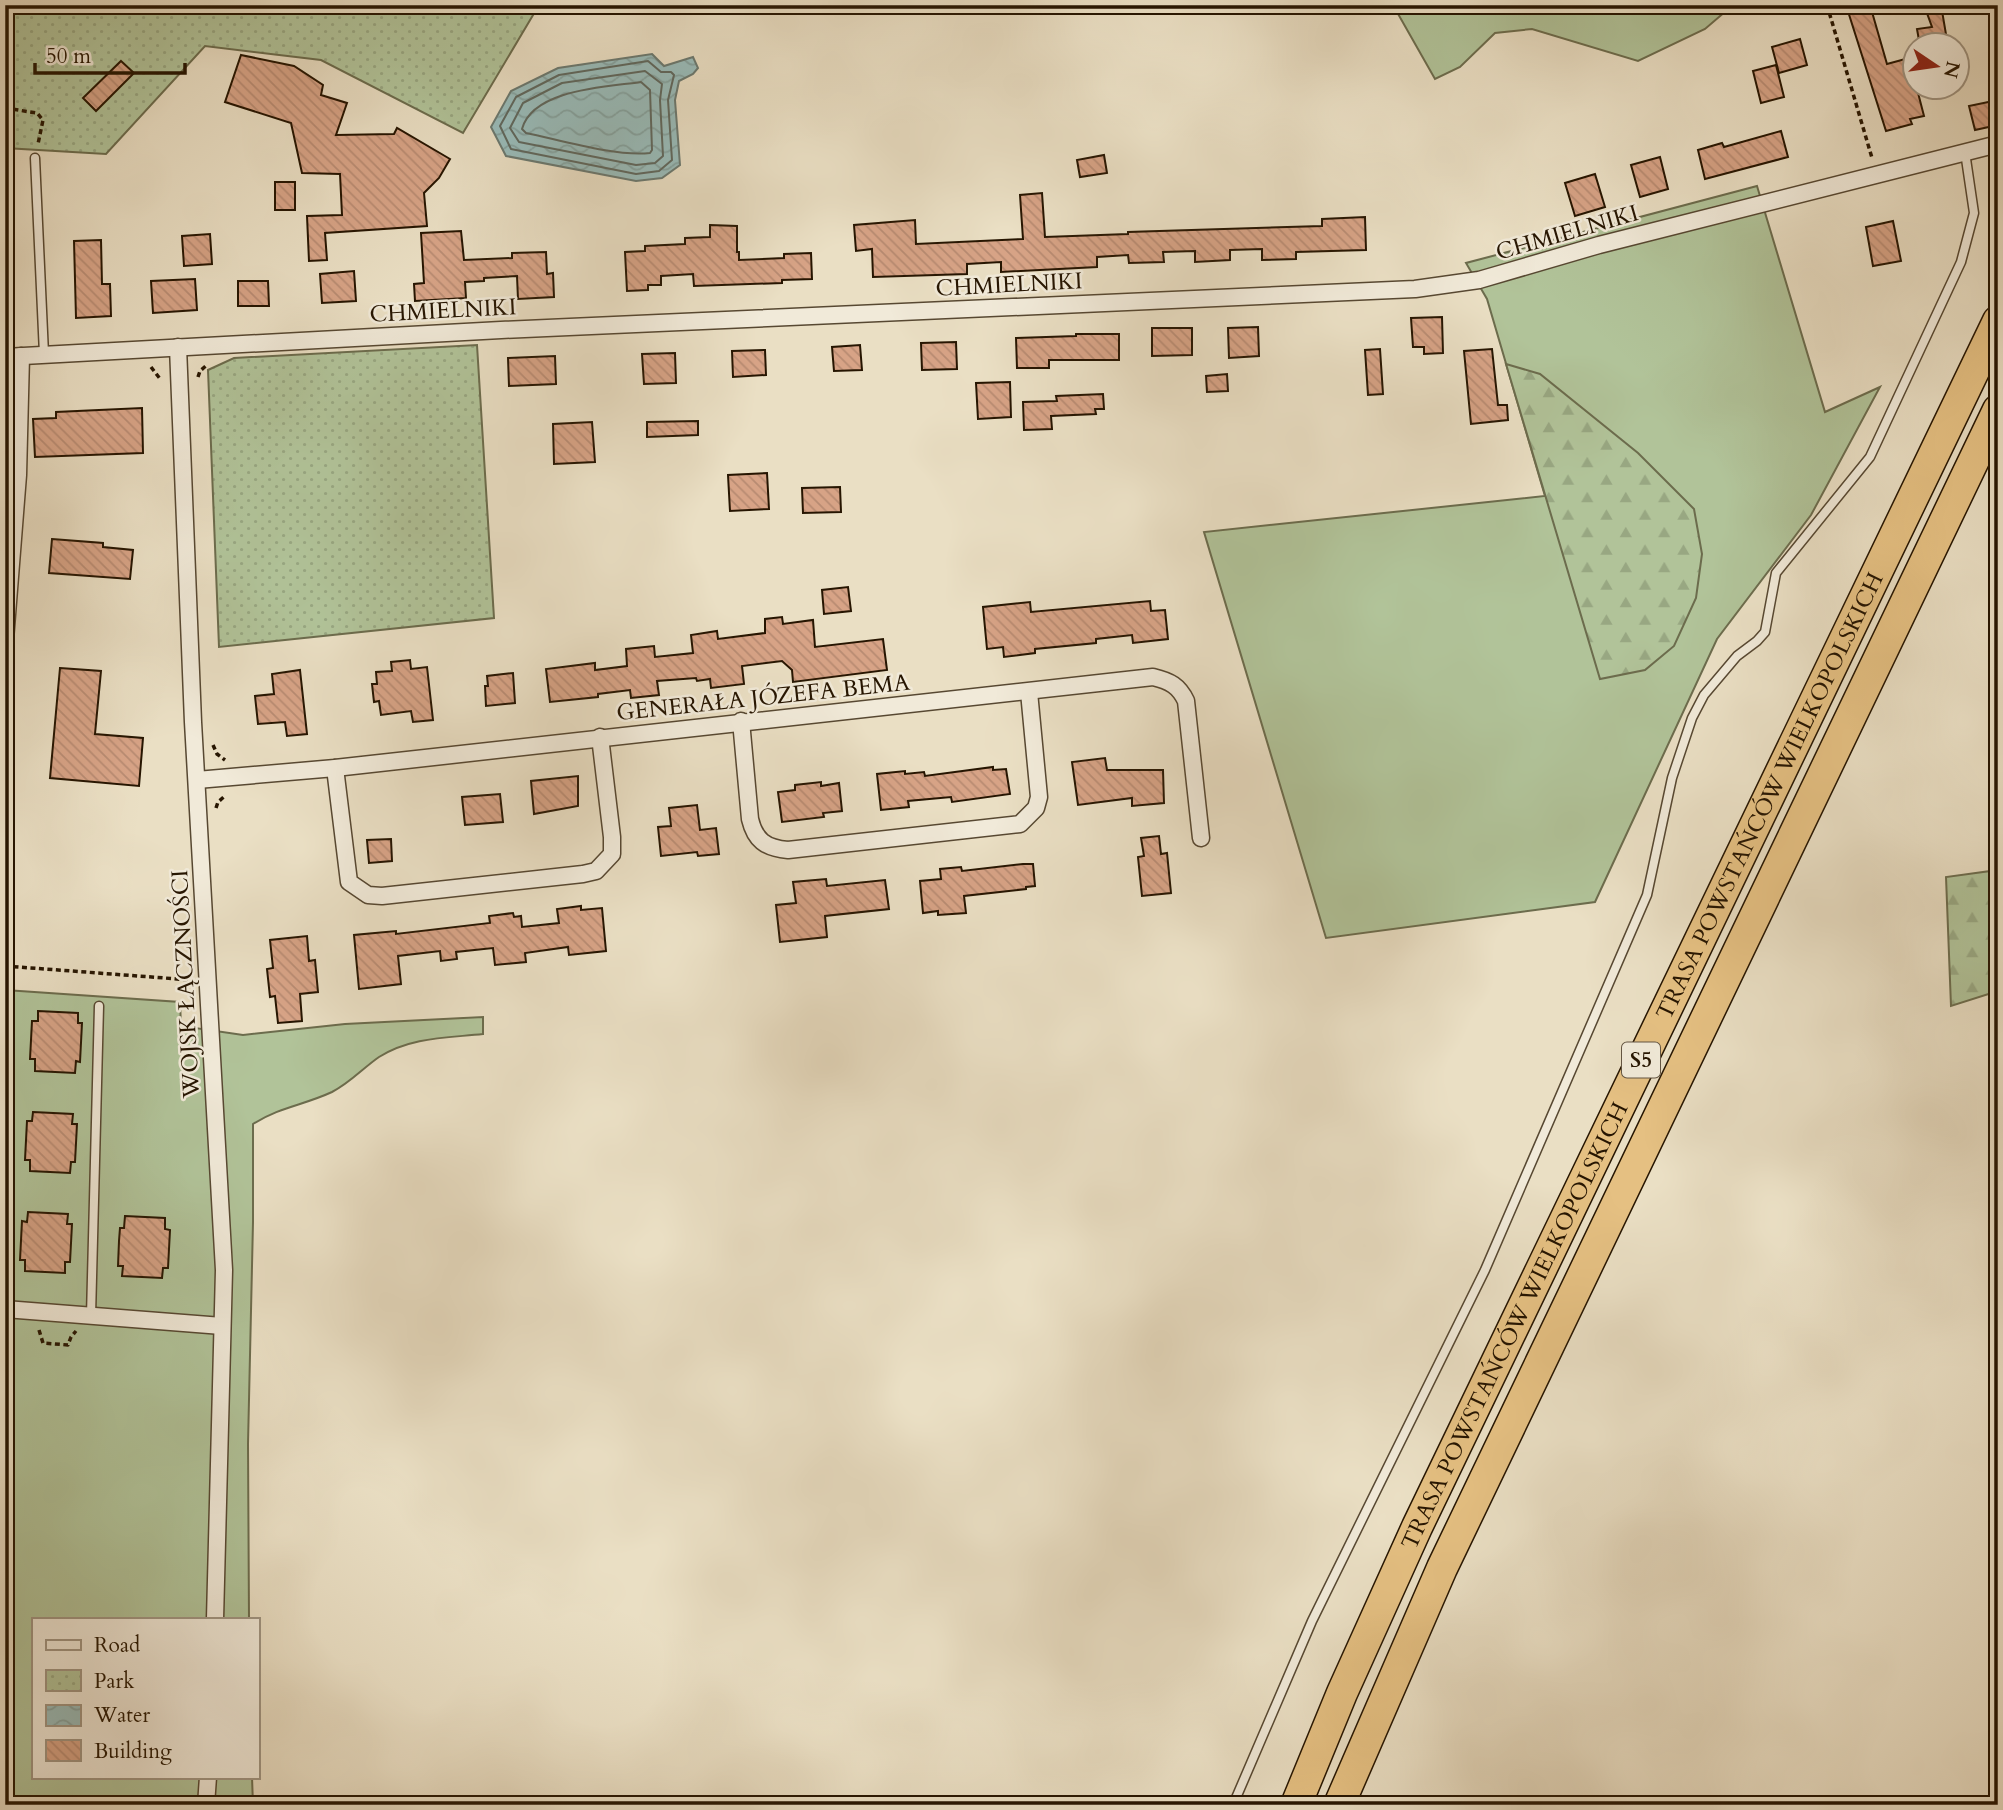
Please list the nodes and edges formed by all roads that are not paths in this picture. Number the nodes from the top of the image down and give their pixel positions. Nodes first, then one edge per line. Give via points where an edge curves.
1 (1998, 144) edge
2 (1965, 152) junction
3 (35, 158) road end
4 (1998, 321) edge
5 (178, 347) junction
6 (44, 355) junction
7 (13, 356) edge
8 (1998, 410) edge
9 (12, 475) edge
10 (6, 630) edge
11 (1029, 692) junction
12 (741, 722) junction
13 (600, 737) junction
14 (335, 768) junction
15 (197, 780) junction
16 (1201, 838) dead end
17 (99, 1006) dead end
18 (5, 1309) edge
19 (90, 1316) junction
20 (222, 1326) junction
21 (215, 1618) edge
22 (208, 1778) edge
23 (206, 1805) edge
24 (1233, 1805) edge
25 (1296, 1805) edge
26 (1339, 1805) edge

1 - 2 street, CHMIELNIKI
2 - 5 street, CHMIELNIKI via 1877,164 1479,280 1415,289
2 - 24 lane via 1974,213 1961,262 1870,457 1776,573 1765,632 1703,695 1692,718 1672,778 1647,895 1485,1270 1312,1620
3 - 6 lane
4 - 25 highway, TRASA POWSTAŃCÓW WIELKOPOLSKICH / S5 via 1417,1527
5 - 6 street, CHMIELNIKI
5 - 15 street, WOJSK ŁĄCZNOŚCI
6 - 7 street, CHMIELNIKI
7 - 9 street
8 - 26 highway, TRASA POWSTAŃCÓW WIELKOPOLSKICH / S5 via 1471,1507
9 - 10 street
11 - 12 street, GENERAŁA JÓZEFA BEMA
11 - 12 street via 1039,797 1036,808 1020,824 788,850 762,844 754,833
11 - 16 street, GENERAŁA JÓZEFA BEMA via 1153,677 1174,684 1186,701
12 - 13 street, GENERAŁA JÓZEFA BEMA
13 - 14 street, GENERAŁA JÓZEFA BEMA
13 - 14 street via 611,854 596,871 583,874 368,895 349,882
14 - 15 street, GENERAŁA JÓZEFA BEMA
15 - 20 street, WOJSK ŁĄCZNOŚCI via 224,1270
17 - 19 lane
18 - 19 street
19 - 20 street
20 - 21 street, WOJSK ŁĄCZNOŚCI
22 - 23 street

